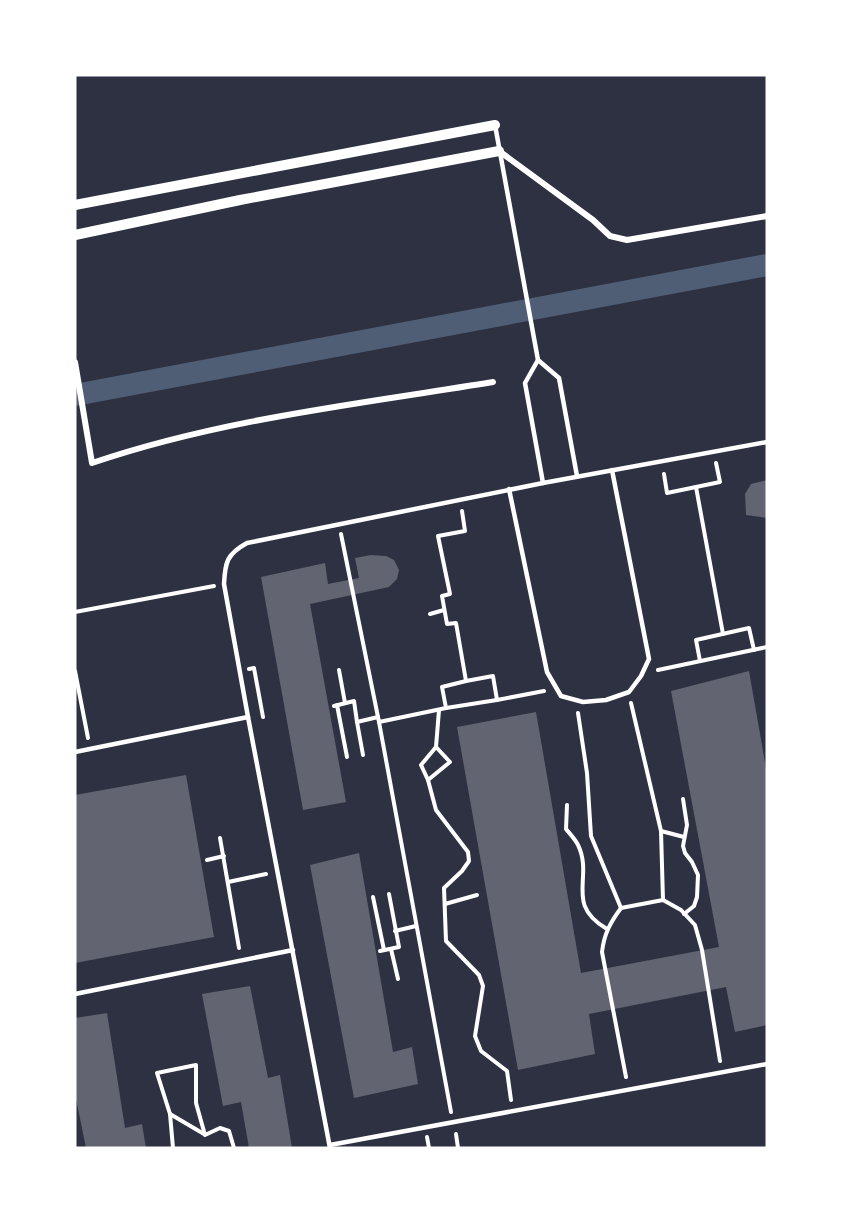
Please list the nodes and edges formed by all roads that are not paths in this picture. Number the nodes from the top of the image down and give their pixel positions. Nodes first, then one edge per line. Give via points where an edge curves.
1 (495, 124) joint
2 (499, 151) junction
3 (75, 205) edge
4 (767, 216) edge
5 (75, 235) edge
6 (538, 360) junction
7 (75, 362) edge
8 (493, 382) dead end
9 (767, 442) edge
10 (612, 470) junction
11 (577, 476) junction
12 (543, 483) junction
13 (509, 489) junction
14 (248, 717) junction
15 (75, 752) edge
16 (293, 950) junction
17 (75, 994) edge
18 (767, 1064) edge
19 (330, 1146) edge

1 - 2 lane
1 - 3 street
2 - 4 street via 610,236 627,240
2 - 5 street
2 - 6 lane
6 - 11 lane via 559,378
6 - 12 lane via 525,383
7 - 8 street via 92,463 142,446 227,426
9 - 10 lane
10 - 11 lane
10 - 13 lane via 649,659 628,692 606,700 583,702 561,696 547,672
11 - 12 lane
12 - 13 lane
13 - 14 lane via 247,543 232,552 225,567 224,584
14 - 15 lane
14 - 16 lane
16 - 17 lane
16 - 19 lane
18 - 19 lane

